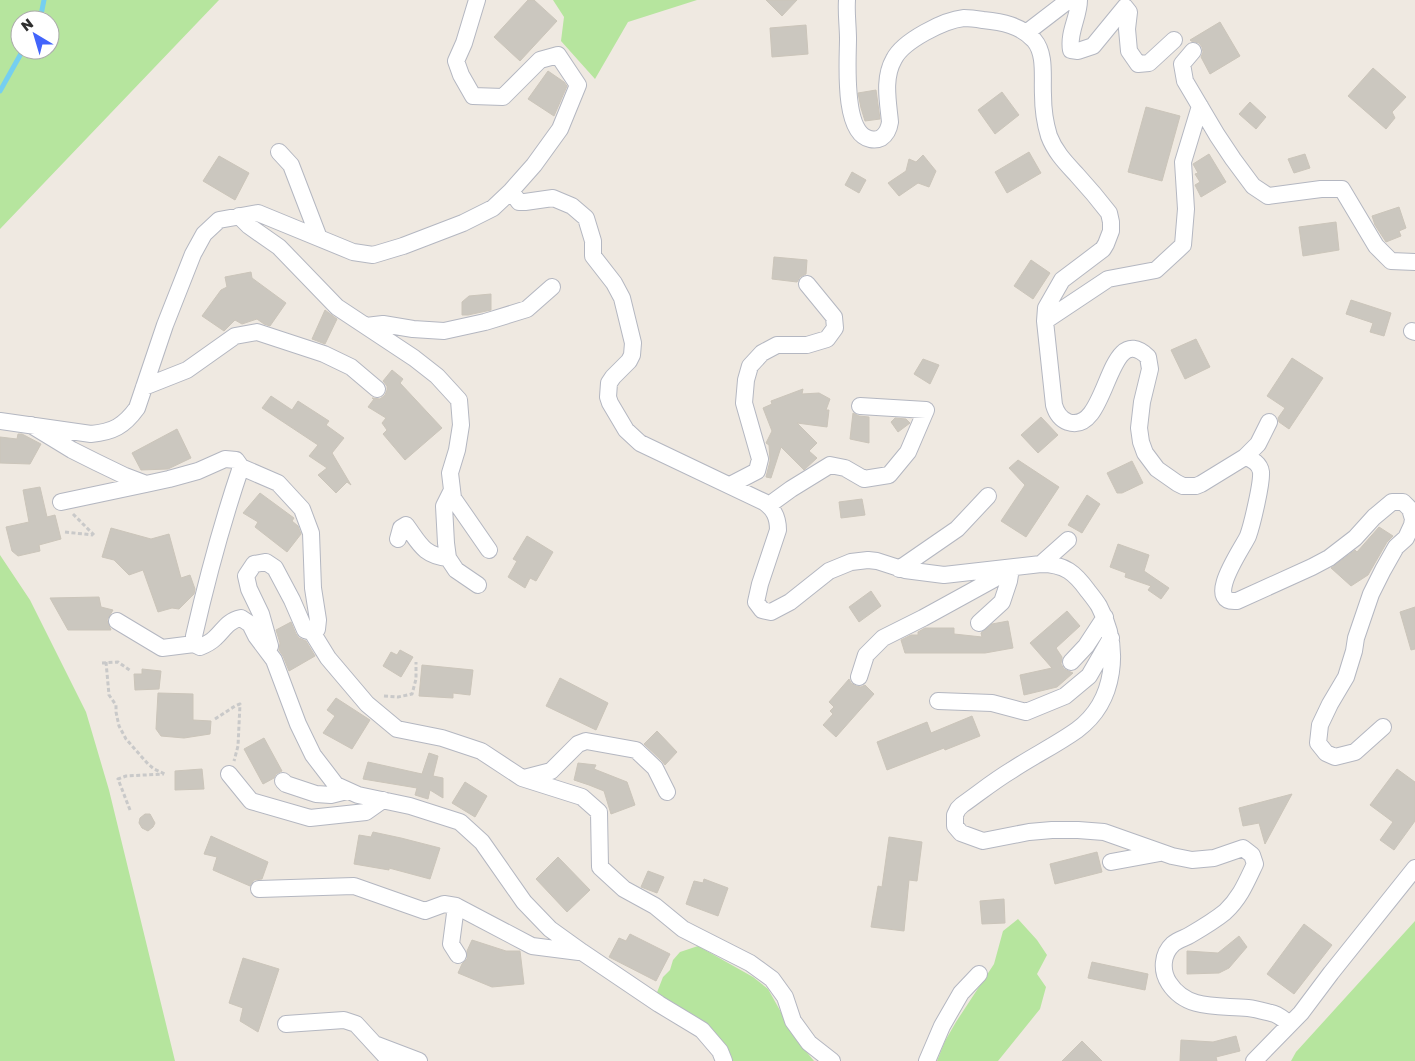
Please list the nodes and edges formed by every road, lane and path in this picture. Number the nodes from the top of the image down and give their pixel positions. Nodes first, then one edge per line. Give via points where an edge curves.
1 (477, 0) edge
2 (847, 0) edge
3 (1069, 0) edge
4 (1080, 0) edge
5 (1026, 33) junction
6 (1174, 40) dead end
7 (1193, 51) dead end
8 (1200, 106) junction
9 (279, 152) dead end
10 (511, 191) junction
11 (238, 216) junction
12 (319, 238) junction
13 (1415, 262) edge
14 (807, 284) dead end
15 (552, 287) dead end
16 (1045, 321) junction
17 (366, 326) junction
18 (144, 387) junction
19 (377, 389) dead end
20 (860, 406) dead end
21 (0, 421) edge
22 (1269, 422) dead end
23 (30, 425) junction
24 (1245, 457) junction
25 (241, 467) junction
26 (146, 484) junction
27 (730, 486) junction
28 (452, 490) junction
29 (988, 496) dead end
30 (61, 502) joint
31 (769, 505) junction
32 (65, 532) dead end
33 (398, 538) dead end
34 (1068, 540) dead end
35 (489, 550) dead end
36 (448, 558) junction
37 (1041, 564) junction
38 (899, 569) junction
39 (1005, 569) junction
40 (478, 585) dead end
41 (1105, 617) junction
42 (118, 621) dead end
43 (979, 622) dead end
44 (312, 632) junction
45 (1111, 638) junction
46 (194, 644) junction
47 (274, 660) junction
48 (416, 662) dead end
49 (1071, 662) dead end
50 (131, 671) dead end
51 (859, 677) dead end
52 (377, 694) dead end
53 (938, 701) dead end
54 (215, 719) dead end
55 (1383, 727) dead end
56 (228, 774) joint
57 (522, 778) junction
58 (282, 781) dead end
59 (347, 791) junction
60 (667, 792) dead end
61 (382, 800) junction
62 (130, 810) dead end
63 (1162, 853) junction
64 (1111, 862) dead end
65 (1415, 868) edge
66 (259, 890) dead end
67 (456, 906) junction
68 (582, 952) junction
69 (458, 955) dead end
70 (978, 974) dead end
71 (286, 1024) dead end
72 (1290, 1024) junction
73 (372, 1043) junction
74 (390, 1061) edge
75 (419, 1061) edge
76 (724, 1061) edge
77 (832, 1061) edge
78 (927, 1061) edge
79 (1254, 1061) edge

1 - 10 street via 456,61 473,96 503,97 540,60 558,55 578,85 560,128
2 - 5 street via 847,80 852,116 860,133 872,140 882,138 889,128 888,72 900,50 912,40 938,26 964,18 1009,24
3 - 5 street
4 - 6 street via 1069,41 1070,50 1093,46 1125,7 1129,12 1129,51 1138,64 1149,63
5 - 16 street via 1040,47 1043,109 1049,137 1060,158 1109,213 1111,222 1109,238 1103,249 1062,280 1046,308
7 - 8 street via 1182,64 1184,81
8 - 13 street via 1232,159 1253,186 1268,196 1342,189 1376,246 1391,261
8 - 16 street via 1183,162 1184,245 1156,270 1108,279
9 - 12 street via 291,165
10 - 12 street via 494,208 463,223 373,255 353,252
10 - 27 street via 519,202 553,198 572,206 586,218 593,256 618,290 633,343 632,356 612,377 608,390 610,403 626,430 640,443
11 - 12 street via 258,213
11 - 17 street via 279,246 337,307
11 - 18 street via 219,220 204,234 165,325
14 - 27 street via 834,317 835,328 827,338 814,343 777,345 762,353 750,366 744,403 760,459 757,471
15 - 17 street via 528,309 444,331 383,324
16 - 24 street via 1054,405 1064,421 1077,424 1092,413 1119,356 1128,350 1139,350 1148,357 1150,369 1140,414 1141,442 1157,469 1183,486 1196,486
17 - 28 street via 437,376 459,400 461,426 450,473
18 - 19 street via 187,370 236,336 257,332 342,362
18 - 23 street via 130,419 105,433
20 - 31 street via 926,410 908,452 889,475 864,479 845,468 830,465
21 - 23 street
22 - 24 street via 1258,444
23 - 26 street via 72,450
24 - 55 street via 1256,463 1261,472 1248,536 1228,571 1223,588 1224,595 1233,602 1329,558 1392,502 1403,502 1410,509 1413,519 1410,532 1396,547 1371,594 1360,623 1351,664 1320,725 1318,743 1326,753 1335,757 1355,752
25 - 26 street via 236,460 225,459 198,471
25 - 44 street via 278,483 302,509 311,533 318,620 318,629
25 - 46 street via 205,588
26 - 30 street
27 - 31 street
28 - 35 street via 453,498
28 - 36 street via 444,506
29 - 38 street via 957,529
30 - 32 path via 94,535
31 - 38 street via 776,515 778,530 756,602 762,610 771,612 790,602 839,565 868,560
33 - 36 street via 400,528 406,525 429,554
34 - 37 street
36 - 40 street via 456,570
37 - 39 street
37 - 41 street via 1059,566 1075,575
38 - 39 street via 944,575
39 - 43 street via 1009,582 1002,602
39 - 51 street via 994,579 883,638 866,655
41 - 45 street
41 - 49 street
42 - 46 street via 162,648
44 - 47 street via 305,630 275,568 266,562 254,564 246,576
44 - 57 street via 328,658 366,704 398,729 481,750
45 - 53 street via 1089,676 1066,696 1026,712 992,703
45 - 63 street via 1110,679 1095,711 1077,729 962,805 955,815 955,826 961,833 982,841 1052,830 1104,832
46 - 47 street via 200,647 214,639 224,626 241,618 250,624
47 - 59 street via 313,755 336,786
48 - 52 path via 412,694 385,697
50 - 62 path via 118,662 104,662 109,695 116,705 126,738 148,764 165,774 118,778
54 - 56 path via 240,704 238,746
56 - 61 street via 250,801 310,818 366,812
57 - 60 street via 551,772 578,744 586,741 636,750 655,768
57 - 77 street via 582,797 599,812 600,867 624,889 655,906 683,929 772,979 809,1043
58 - 59 street via 316,794
59 - 61 street
61 - 68 street via 460,822 482,842 524,902 550,929
63 - 64 street
63 - 72 street via 1201,860 1244,848 1252,855 1255,864 1243,892 1234,903 1214,921 1169,949 1164,967 1171,986 1184,998 1200,1005 1273,1013
65 - 72 street
66 - 67 street via 354,886 425,911 444,904
67 - 68 street via 532,946
67 - 69 street via 450,944
68 - 76 street via 702,1030 720,1051
70 - 78 street via 961,993
71 - 73 street via 344,1020 356,1024
72 - 79 street
73 - 74 street
73 - 75 street

